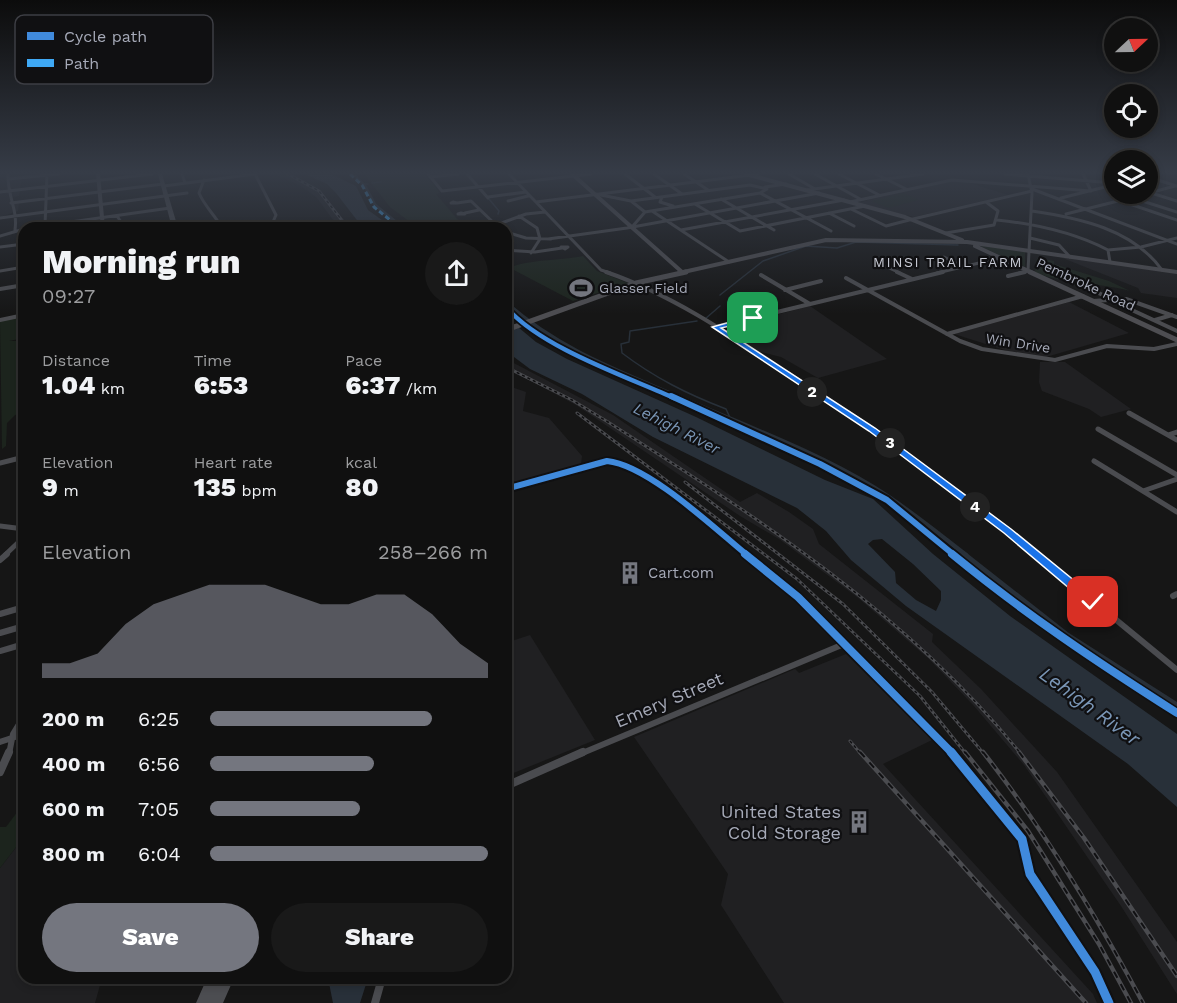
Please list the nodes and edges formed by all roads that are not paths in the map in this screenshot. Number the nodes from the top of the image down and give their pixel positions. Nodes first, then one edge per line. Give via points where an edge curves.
1 (16, 221) edge
2 (526, 221) edge
3 (554, 221) edge
4 (625, 221) edge
5 (637, 221) edge
6 (662, 221) edge
7 (667, 221) edge
8 (732, 221) edge
9 (758, 221) edge
10 (792, 221) edge
11 (811, 221) edge
12 (844, 221) edge
13 (875, 221) edge
14 (906, 221) edge
15 (917, 221) edge
16 (997, 221) edge
17 (1005, 221) edge
18 (1031, 221) edge
19 (1080, 221) edge
20 (1119, 221) edge
21 (726, 222) junction
22 (1031, 224) junction
23 (766, 226) junction
24 (854, 226) dead end
25 (886, 226) joint
26 (632, 227) junction
27 (18, 229) edge
28 (15, 230) junction
29 (681, 230) junction
30 (774, 230) dead end
31 (831, 231) dead end
32 (512, 233) edge
33 (946, 233) junction
34 (0, 236) edge
35 (568, 236) junction
36 (548, 238) joint
37 (1030, 238) junction
38 (1177, 238) edge
39 (540, 239) junction
40 (1170, 240) junction
41 (967, 242) junction
42 (1177, 243) edge
43 (18, 245) edge
44 (0, 247) edge
45 (1141, 247) junction
46 (562, 248) dead end
47 (512, 250) edge
48 (1108, 250) junction
49 (1030, 251) junction
50 (531, 252) junction
51 (944, 257) dead end
52 (1070, 257) junction
53 (1000, 258) junction
54 (729, 262) junction
55 (876, 262) dead end
56 (1110, 262) junction
57 (964, 267) junction
58 (18, 268) edge
59 (1162, 270) junction
60 (0, 271) edge
61 (1028, 271) junction
62 (682, 272) junction
63 (1177, 272) edge
64 (761, 275) dead end
65 (1008, 276) dead end
66 (846, 278) dead end
67 (912, 279) junction
68 (821, 281) dead end
69 (640, 283) junction
70 (18, 286) edge
71 (1084, 286) dead end
72 (0, 289) edge
73 (785, 290) junction
74 (868, 290) junction
75 (1083, 296) junction
76 (1106, 297) junction
77 (1092, 301) junction
78 (810, 304) junction
79 (18, 316) edge
80 (1175, 316) edge
81 (0, 320) edge
82 (1155, 320) junction
83 (715, 327) junction
84 (512, 329) edge
85 (1177, 331) edge
86 (947, 334) junction
87 (1177, 342) edge
88 (1129, 413) dead end
89 (1098, 429) dead end
90 (1177, 432) edge
91 (1168, 435) junction
92 (1177, 440) edge
93 (18, 459) edge
94 (1094, 461) dead end
95 (0, 463) edge
96 (1177, 477) edge
97 (512, 487) edge
98 (1143, 491) junction
99 (1177, 512) edge
100 (0, 526) edge
101 (18, 528) edge
102 (18, 543) edge
103 (0, 560) edge
104 (18, 609) edge
105 (0, 614) edge
106 (18, 628) edge
107 (0, 633) edge
108 (844, 644) junction
109 (18, 646) edge
110 (0, 651) edge
111 (1177, 670) edge
112 (18, 727) edge
113 (18, 736) edge
114 (12, 738) junction
115 (0, 742) edge
116 (0, 772) edge
117 (512, 783) edge
118 (211, 984) edge
119 (224, 984) edge
120 (380, 984) edge
121 (203, 1003) edge
122 (216, 1003) edge
123 (375, 1003) edge
124 (1109, 1003) edge

1 - 28 street
2 - 39 street via 537,228
3 - 35 street
4 - 26 main road
5 - 26 street
6 - 26 street
7 - 29 street
8 - 21 street
9 - 23 street
10 - 23 street
11 - 31 street
12 - 24 street
13 - 25 street
14 - 25 street
15 - 33 main road, Pembroke Road
16 - 33 street via 986,229
17 - 22 street
18 - 22 street
19 - 45 street
20 - 40 street
21 - 23 street via 740,231
21 - 29 street
22 - 37 street
22 - 48 street via 1073,233
23 - 30 street
26 - 35 street
26 - 62 main road
27 - 28 street
28 - 34 street
29 - 54 street
32 - 39 street
33 - 41 main road, Pembroke Road
35 - 36 street
35 - 69 street via 601,270
36 - 39 street
37 - 49 street
37 - 52 street via 1060,246
38 - 40 street
39 - 50 street
40 - 42 street
40 - 45 street
41 - 49 main road
41 - 53 main road, Pembroke Road
41 - 54 main road via 831,239
43 - 44 street
45 - 48 street
45 - 59 street
46 - 50 street
47 - 50 street
48 - 56 street
49 - 52 main road
49 - 61 street
51 - 57 street
52 - 56 main road
53 - 57 street
53 - 61 main road, Pembroke Road
54 - 62 main road
55 - 67 street
56 - 59 main road
57 - 67 street
58 - 60 street
59 - 63 main road
61 - 65 street
61 - 75 main road, Pembroke Road
62 - 69 main road
64 - 73 street
66 - 74 street, Win Drive
67 - 74 street
68 - 73 street
69 - 83 street
69 - 84 main road
70 - 72 street
71 - 76 street
73 - 78 street
74 - 78 street
74 - 86 street, Win Drive
75 - 77 main road, Pembroke Road
75 - 86 street
76 - 77 street
76 - 80 street via 1134,299
76 - 82 street
77 - 87 main road, Pembroke Road
78 - 83 street
79 - 81 street
80 - 82 street
82 - 85 street
83 - 111 street via 867,425
86 - 87 street, Win Drive via 977,347 1049,360 1107,346 1155,349
88 - 91 street
89 - 96 street
90 - 91 street
91 - 92 street
93 - 95 street
94 - 98 street
96 - 98 street
97 - 108 street via 607,461 618,462 669,491 798,597
98 - 99 street
100 - 101 street
102 - 103 street
104 - 105 street
106 - 107 street
108 - 117 street, Emery Street
108 - 124 street via 959,760 1022,839 1030,874 1095,972
109 - 110 street
112 - 114 street
113 - 114 street
114 - 115 street
114 - 116 street
118 - 121 highway
119 - 122 highway
120 - 123 street

